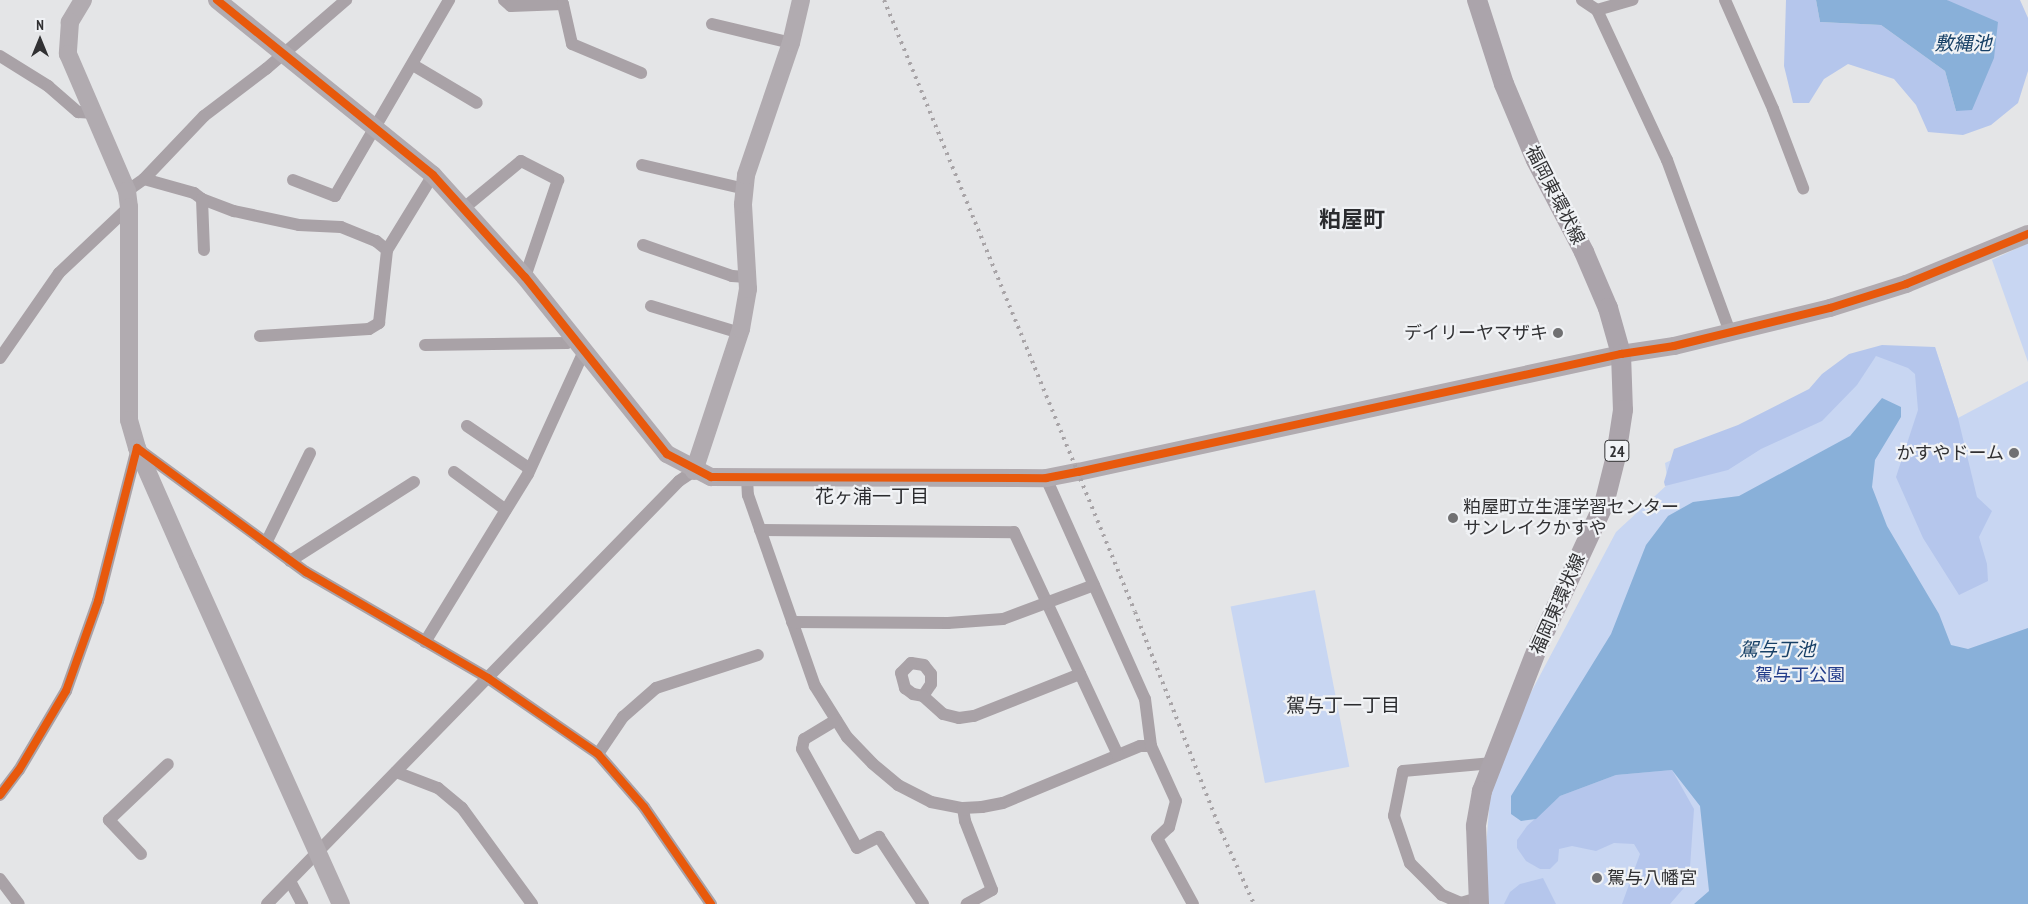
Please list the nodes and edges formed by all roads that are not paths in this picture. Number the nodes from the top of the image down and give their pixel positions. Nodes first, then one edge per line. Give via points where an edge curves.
1 (83, 0) edge
2 (217, 0) edge
3 (346, 0) edge
4 (449, 0) edge
5 (504, 0) edge
6 (801, 0) edge
7 (1477, 0) edge
8 (1582, 0) edge
9 (1633, 0) edge
10 (1725, 0) edge
11 (1597, 10) junction
12 (712, 24) dead end
13 (791, 43) junction
14 (284, 54) junction
15 (0, 56) edge
16 (412, 65) junction
17 (641, 73) dead end
18 (477, 104) dead end
19 (94, 114) junction
20 (377, 127) junction
21 (642, 165) dead end
22 (433, 175) junction
23 (144, 179) junction
24 (294, 180) dead end
25 (1803, 188) dead end
26 (744, 189) junction
27 (128, 199) junction
28 (202, 200) junction
29 (464, 208) junction
30 (2028, 234) edge
31 (643, 245) dead end
32 (204, 250) dead end
33 (387, 250) junction
34 (525, 277) junction
35 (747, 277) junction
36 (651, 306) dead end
37 (740, 332) junction
38 (1730, 332) junction
39 (260, 336) dead end
40 (579, 344) junction
41 (424, 345) dead end
42 (1621, 354) junction
43 (0, 358) edge
44 (467, 426) dead end
45 (138, 448) junction
46 (310, 453) dead end
47 (530, 469) junction
48 (694, 471) junction
49 (454, 472) dead end
50 (747, 478) junction
51 (1046, 478) junction
52 (414, 482) dead end
53 (506, 510) junction
54 (760, 530) junction
55 (266, 543) junction
56 (290, 561) junction
57 (1094, 585) junction
58 (1048, 604) junction
59 (792, 622) junction
60 (425, 642) junction
61 (758, 655) dead end
62 (1080, 674) junction
63 (488, 678) junction
64 (923, 696) dead end
65 (836, 720) junction
66 (1151, 746) junction
67 (598, 754) junction
68 (1118, 755) junction
69 (1493, 763) junction
70 (168, 764) dead end
71 (396, 772) junction
72 (0, 794) edge
73 (963, 808) junction
74 (317, 853) junction
75 (141, 854) dead end
76 (0, 879) edge
77 (290, 881) junction
78 (1470, 902) edge
79 (19, 904) edge
80 (267, 904) edge
81 (302, 904) edge
82 (341, 904) edge
83 (532, 904) edge
84 (711, 904) edge
85 (923, 904) edge
86 (967, 904) edge
87 (1193, 904) edge

1 - 19 street via 70,22 68,54
2 - 14 street
3 - 14 street
4 - 16 street
5 - 17 street via 511,6 563,4 572,44
6 - 13 street
7 - 42 main road, 福岡東環状線 / 24 via 1504,84 1536,160 1584,252 1608,308
8 - 11 street
9 - 11 street
10 - 25 street via 1773,109
11 - 38 street via 1667,160
12 - 13 street
13 - 26 street via 753,149
14 - 20 street
14 - 23 street via 204,116
15 - 19 street via 48,86 78,112
16 - 18 street
16 - 20 street
19 - 27 street
20 - 22 street
20 - 24 street via 335,196
21 - 26 street
22 - 29 street
22 - 33 street
23 - 27 street
23 - 28 street via 194,193
26 - 35 street
27 - 43 street via 59,273
27 - 45 street via 129,420
28 - 32 street
28 - 33 street via 234,211 299,225 341,227 376,241
29 - 34 street
29 - 34 street via 522,161 558,180
30 - 38 street via 1887,292
31 - 35 street via 732,276
33 - 39 street via 379,323 369,329
34 - 40 street
35 - 37 street
36 - 37 street
37 - 48 street
38 - 42 street
40 - 41 street
40 - 47 street
40 - 48 street via 667,454
42 - 51 street
42 - 69 main road, 福岡東環状線 / 24 via 1623,410 1604,504 1539,644
44 - 47 street
45 - 55 street
45 - 72 street via 98,601 66,690 19,770
45 - 74 street
46 - 55 street
47 - 53 street
48 - 50 street via 711,477
48 - 63 street via 678,482
49 - 53 street
50 - 51 street
50 - 54 street via 748,495
51 - 57 street
52 - 56 street
53 - 60 street
54 - 58 street via 1014,532
54 - 59 street
55 - 56 street
56 - 60 street
57 - 58 street
57 - 66 street via 1146,699
58 - 59 street via 1003,619 975,622
58 - 62 street
59 - 65 street via 815,686
60 - 63 street
61 - 67 street via 656,688 623,718
62 - 64 street via 966,718 943,714
62 - 68 street
63 - 67 street
63 - 71 street
65 - 73 street via 873,764 898,785 931,802
65 - 85 street via 804,739 802,749 857,848 880,837
66 - 68 street via 1140,746
66 - 87 street via 1176,801 1169,827 1158,838
67 - 84 street via 644,807
68 - 73 street via 1003,803
69 - 78 main road, 福岡東環状線 / 24 via 1482,791 1476,826
69 - 78 street via 1403,771 1394,816 1410,862 1442,895
70 - 75 street via 109,820
71 - 74 street
71 - 83 street via 438,788 462,808
73 - 86 street via 964,822 992,890
74 - 77 street
74 - 82 street
76 - 79 street
77 - 80 street
77 - 81 street

